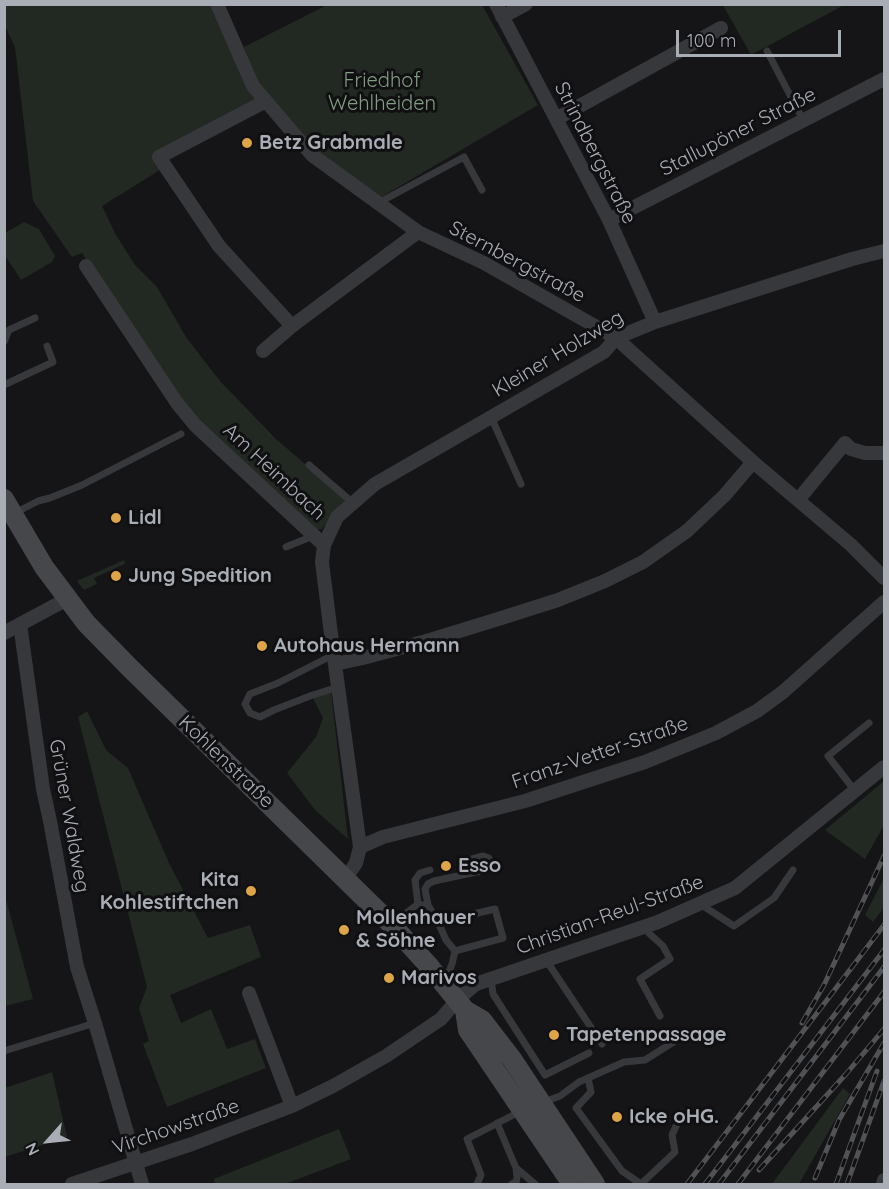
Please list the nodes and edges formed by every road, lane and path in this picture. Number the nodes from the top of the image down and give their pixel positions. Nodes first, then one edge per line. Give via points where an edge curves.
1 (217, 4) edge
2 (526, 4) edge
3 (499, 11) edge
4 (721, 28) dead end
5 (768, 51) dead end
6 (885, 79) edge
7 (266, 101) junction
8 (556, 119) junction
9 (803, 120) junction
10 (482, 190) dead end
11 (378, 203) junction
12 (609, 220) junction
13 (418, 232) junction
14 (885, 251) edge
15 (86, 266) dead end
16 (35, 318) dead end
17 (655, 322) junction
18 (292, 326) junction
19 (616, 338) junction
20 (4, 342) edge
21 (47, 346) dead end
22 (263, 351) dead end
23 (4, 385) edge
24 (490, 417) junction
25 (182, 434) dead end
26 (885, 453) edge
27 (753, 462) junction
28 (309, 465) dead end
29 (521, 484) dead end
30 (798, 500) junction
31 (353, 503) junction
32 (9, 507) edge
33 (318, 540) junction
34 (286, 547) dead end
35 (885, 578) edge
36 (67, 598) junction
37 (885, 602) edge
38 (20, 624) junction
39 (4, 633) edge
40 (334, 660) junction
41 (338, 687) junction
42 (869, 723) dead end
43 (885, 767) edge
44 (855, 791) junction
45 (360, 847) junction
46 (461, 862) dead end
47 (430, 870) dead end
48 (793, 870) dead end
49 (345, 879) junction
50 (700, 903) junction
51 (418, 904) junction
52 (428, 905) junction
53 (438, 922) junction
54 (391, 924) junction
55 (642, 927) junction
56 (455, 951) junction
57 (546, 960) junction
58 (491, 979) junction
59 (444, 984) junction
60 (249, 993) dead end
61 (461, 1005) junction
62 (660, 1016) dead end
63 (95, 1023) junction
64 (683, 1036) dead end
65 (602, 1044) dead end
66 (4, 1051) edge
67 (589, 1053) dead end
68 (588, 1078) junction
69 (542, 1103) junction
70 (292, 1106) junction
71 (523, 1110) junction
72 (682, 1113) dead end
73 (497, 1123) junction
74 (136, 1163) junction
75 (516, 1168) junction
76 (885, 1180) edge
77 (72, 1185) edge
78 (142, 1185) edge
79 (477, 1185) edge
80 (515, 1185) edge
81 (535, 1185) edge
82 (572, 1185) edge
83 (595, 1185) edge
84 (883, 1185) edge

1 - 7 street, Sternbergstraße via 253,86
2 - 3 street
3 - 8 street, Strindbergstraße
4 - 8 street
5 - 9 lane
6 - 9 street, Stallupöner Straße
7 - 11 street, Sternbergstraße via 312,155
7 - 18 street via 159,157 219,246
8 - 12 street, Strindbergstraße
9 - 12 street, Stallupöner Straße
10 - 11 lane via 464,157
11 - 13 street, Sternbergstraße
12 - 17 street, Strindbergstraße
13 - 18 street
13 - 19 street, Sternbergstraße via 484,263
14 - 17 street, Kleiner Holzweg
15 - 33 street, Am Heimbach via 195,425
16 - 20 lane via 9,330
17 - 19 street, Kleiner Holzweg
18 - 22 street
19 - 24 street, Kleiner Holzweg via 604,352
19 - 27 street, Sternbergstraße
21 - 23 lane via 53,362
24 - 29 lane
24 - 31 street, Kleiner Holzweg via 375,484
25 - 32 lane via 82,485 50,498
26 - 30 street via 865,453 845,443
27 - 30 street, Sternbergstraße
27 - 40 street via 687,531 643,562 605,581 430,640 363,658
28 - 31 lane
30 - 35 street, Sternbergstraße
31 - 33 street, Kleiner Holzweg
32 - 36 main road, Kohlenstraße
33 - 34 lane
33 - 40 street, Am Heimbach
36 - 38 street
36 - 49 main road, Kohlenstraße via 129,667
37 - 45 street, Franz-Vetter-Straße via 783,692 716,733 645,762 525,801 383,837
38 - 39 street
38 - 63 street, Grüner Waldweg via 43,789 70,936
40 - 41 street, Am Heimbach
40 - 41 lane via 250,694 245,704 250,713 260,717
41 - 45 street, Am Heimbach
42 - 44 lane via 828,756
43 - 44 street, Christian-Reul-Straße
44 - 50 street, Christian-Reul-Straße via 735,888
45 - 49 street
46 - 52 lane via 483,856 489,858 489,867 428,884
47 - 51 lane via 420,873 415,880
48 - 50 lane via 774,898 734,926
49 - 54 main road, Kohlenstraße
50 - 55 street, Christian-Reul-Straße
51 - 52 lane
51 - 54 lane
52 - 53 lane
53 - 56 lane
53 - 56 lane via 495,909 503,938
54 - 59 main road, Kohlenstraße
55 - 57 street, Christian-Reul-Straße
55 - 62 lane via 663,946 670,959 640,979
56 - 59 lane
57 - 58 street, Christian-Reul-Straße
57 - 65 lane
58 - 61 street, Christian-Reul-Straße via 476,984
58 - 67 lane via 493,993 545,1076
59 - 61 main road, Kohlenstraße
60 - 70 street
61 - 69 main road, Kohlenstraße via 482,1020
61 - 70 street, Virchowstraße via 386,1056
61 - 71 main road, Kohlenstraße via 468,1030
63 - 66 lane
63 - 74 street, Grüner Waldweg
64 - 68 lane via 645,1060 624,1062
68 - 69 lane
68 - 72 lane via 591,1092 576,1107 622,1171 641,1184 675,1152 672,1135
69 - 71 main road
69 - 83 main road, Kohlenstraße
70 - 74 street, Virchowstraße
71 - 73 lane
71 - 82 main road, Kohlenstraße
73 - 75 lane
73 - 79 lane via 467,1139 481,1175
74 - 77 street, Virchowstraße
74 - 78 street, Grüner Waldweg
75 - 80 lane
75 - 81 lane
76 - 84 street

